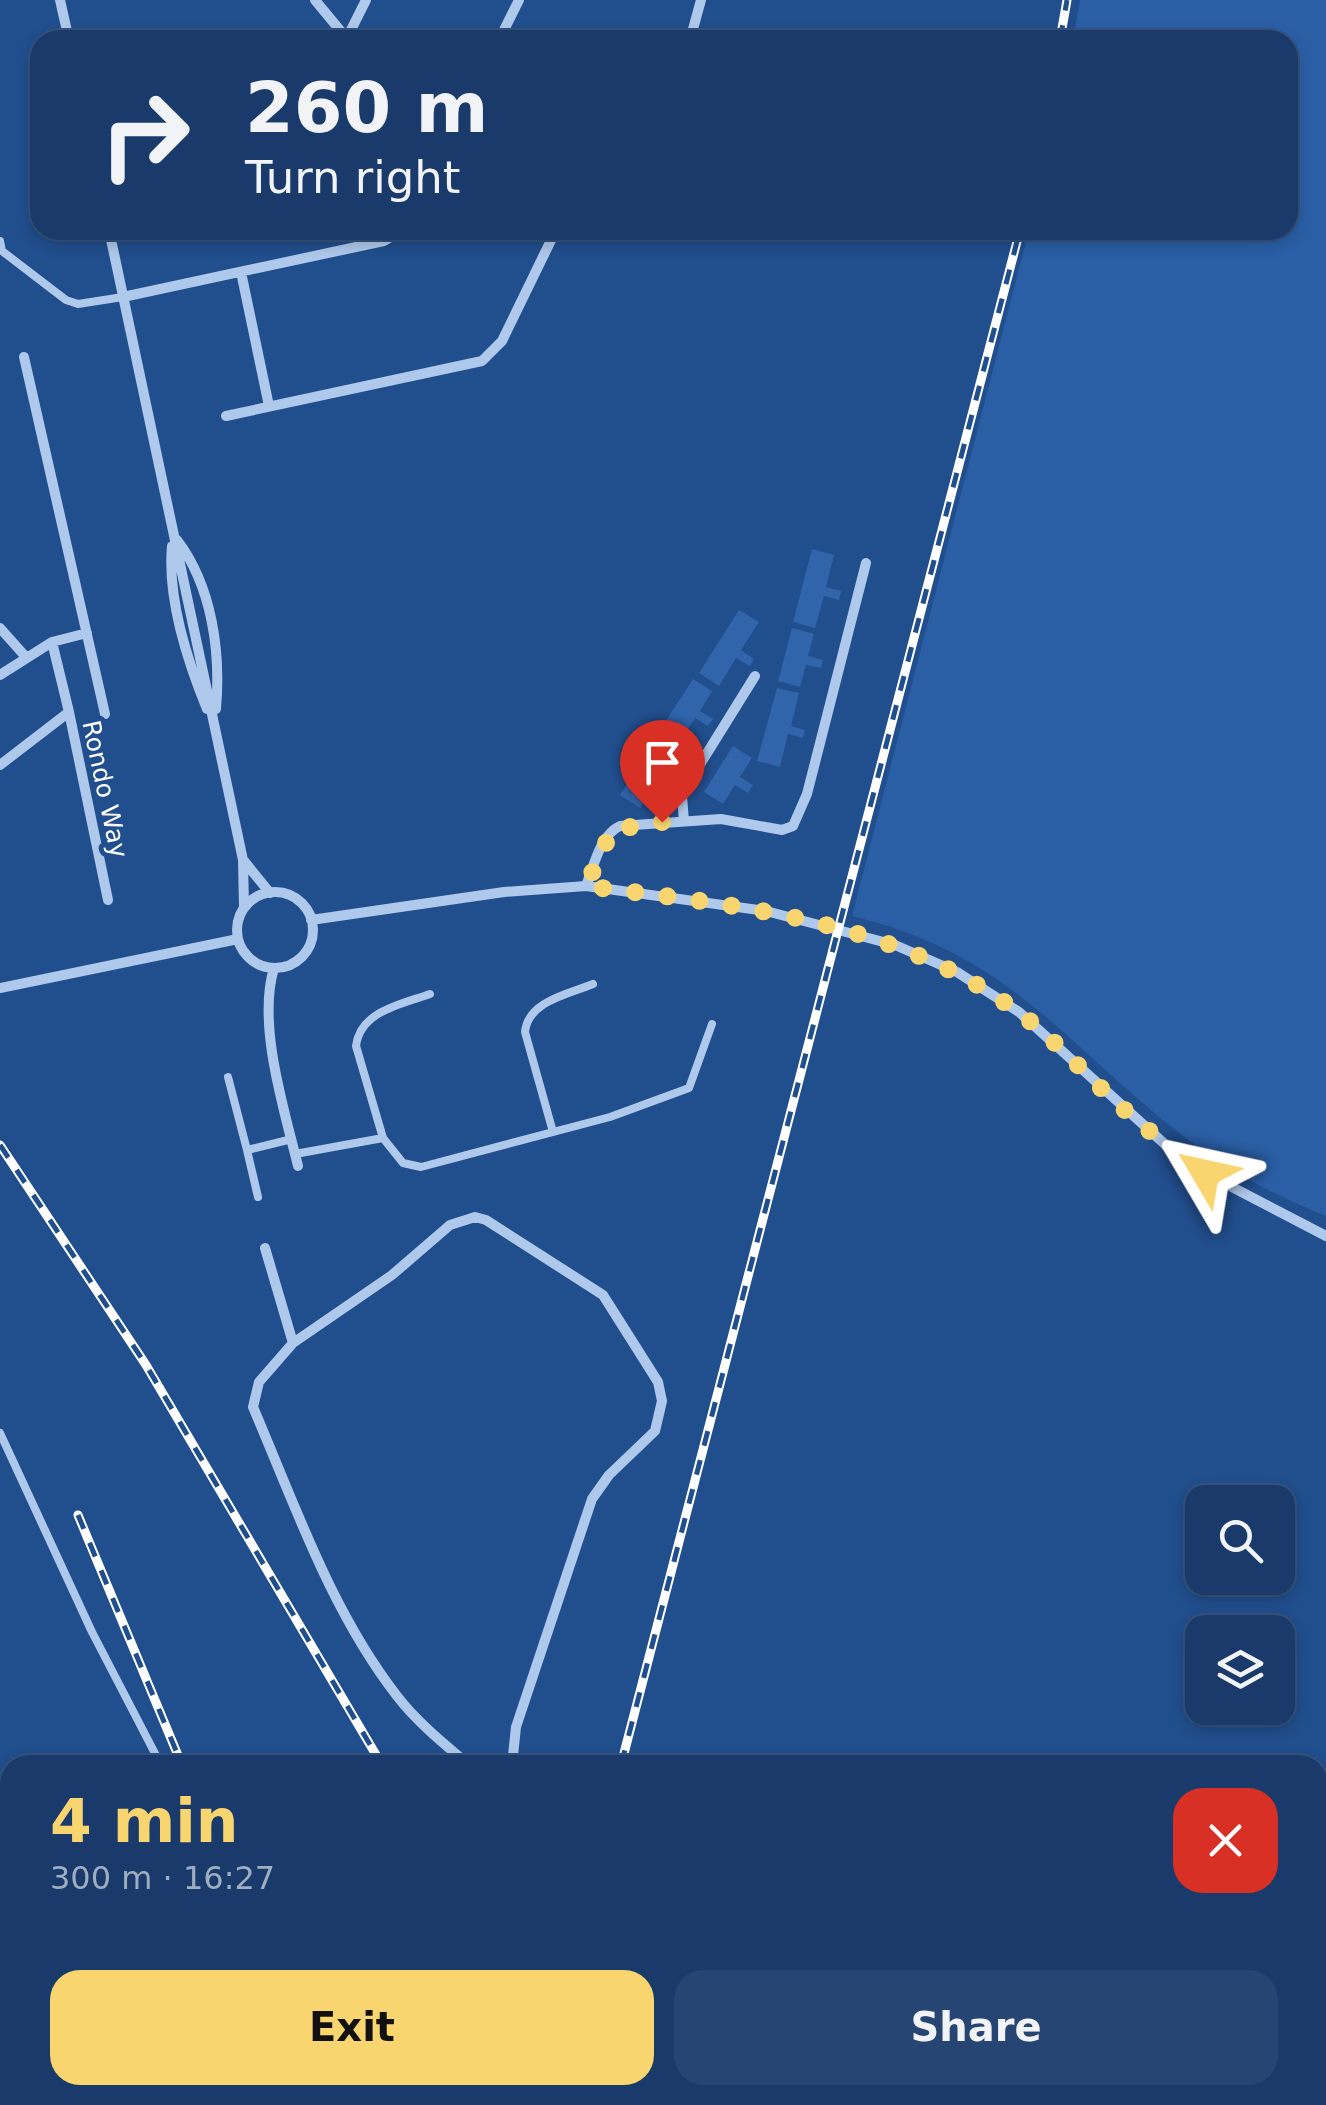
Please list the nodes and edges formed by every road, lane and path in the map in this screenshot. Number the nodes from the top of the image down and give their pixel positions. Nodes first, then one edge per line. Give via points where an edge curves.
1 (60, 0) edge
2 (315, 0) edge
3 (366, 0) edge
4 (519, 0) edge
5 (701, 0) edge
6 (67, 30) edge
7 (340, 30) edge
8 (351, 30) edge
9 (504, 30) edge
10 (693, 30) edge
11 (111, 240) edge
12 (386, 240) edge
13 (551, 240) edge
14 (0, 242) edge
15 (241, 272) junction
16 (123, 297) junction
17 (24, 357) dead end
18 (269, 406) junction
19 (226, 416) dead end
20 (174, 535) junction
21 (866, 563) dead end
22 (0, 628) edge
23 (87, 634) junction
24 (52, 642) junction
25 (25, 656) junction
26 (0, 675) edge
27 (756, 676) dead end
28 (69, 712) junction
29 (105, 714) dead end
30 (214, 726) junction
31 (0, 765) edge
32 (684, 821) junction
33 (243, 860) junction
34 (586, 886) junction
35 (270, 893) junction
36 (108, 900) dead end
37 (244, 908) junction
38 (311, 920) junction
39 (238, 940) junction
40 (274, 968) junction
41 (594, 984) dead end
42 (0, 988) edge
43 (430, 994) dead end
44 (712, 1024) dead end
45 (228, 1077) dead end
46 (553, 1132) junction
47 (384, 1138) junction
48 (292, 1140) junction
49 (248, 1150) junction
50 (296, 1154) junction
51 (298, 1166) dead end
52 (258, 1197) dead end
53 (1326, 1236) edge
54 (265, 1248) dead end
55 (294, 1343) junction
56 (0, 1433) edge
57 (156, 1755) edge
58 (458, 1755) edge
59 (513, 1755) edge

1 - 6 street
2 - 7 street
3 - 8 street
4 - 9 street
5 - 10 street
11 - 16 street
12 - 15 street
13 - 18 street via 502,342 482,361
14 - 16 lane via 2,251 66,300
15 - 16 street
15 - 18 street
16 - 20 street
17 - 23 street
18 - 19 street
20 - 30 street
20 - 30 street via 199,575 209,617 216,651
21 - 32 street via 798,820 782,830 722,819
22 - 25 street
23 - 24 street
23 - 29 street
24 - 25 street
24 - 28 street
25 - 26 street
27 - 32 street via 686,787
28 - 31 street, Rondo Way
28 - 36 street, Rondo Way
30 - 33 street
32 - 34 street via 612,830
33 - 35 street
33 - 37 street
34 - 38 street
34 - 53 street via 766,911 932,960 1019,1012 1193,1164
35 - 37 street
35 - 38 street via 294,897
37 - 39 street
38 - 40 street via 302,957
39 - 40 street via 248,957
39 - 42 street
40 - 48 street via 267,1002
41 - 46 lane via 536,1008 527,1019
43 - 47 lane via 382,1010 357,1036
44 - 46 lane via 698,1071 682,1093
45 - 49 lane
46 - 47 lane via 421,1167 403,1163
47 - 50 lane
48 - 49 lane
48 - 50 street
49 - 52 lane
50 - 51 street
54 - 55 street
55 - 58 street via 259,1382 253,1408 366,1652 398,1698
55 - 59 street via 392,1275 440,1232 475,1217 603,1295 658,1382 656,1431 592,1499 516,1727
56 - 57 lane

